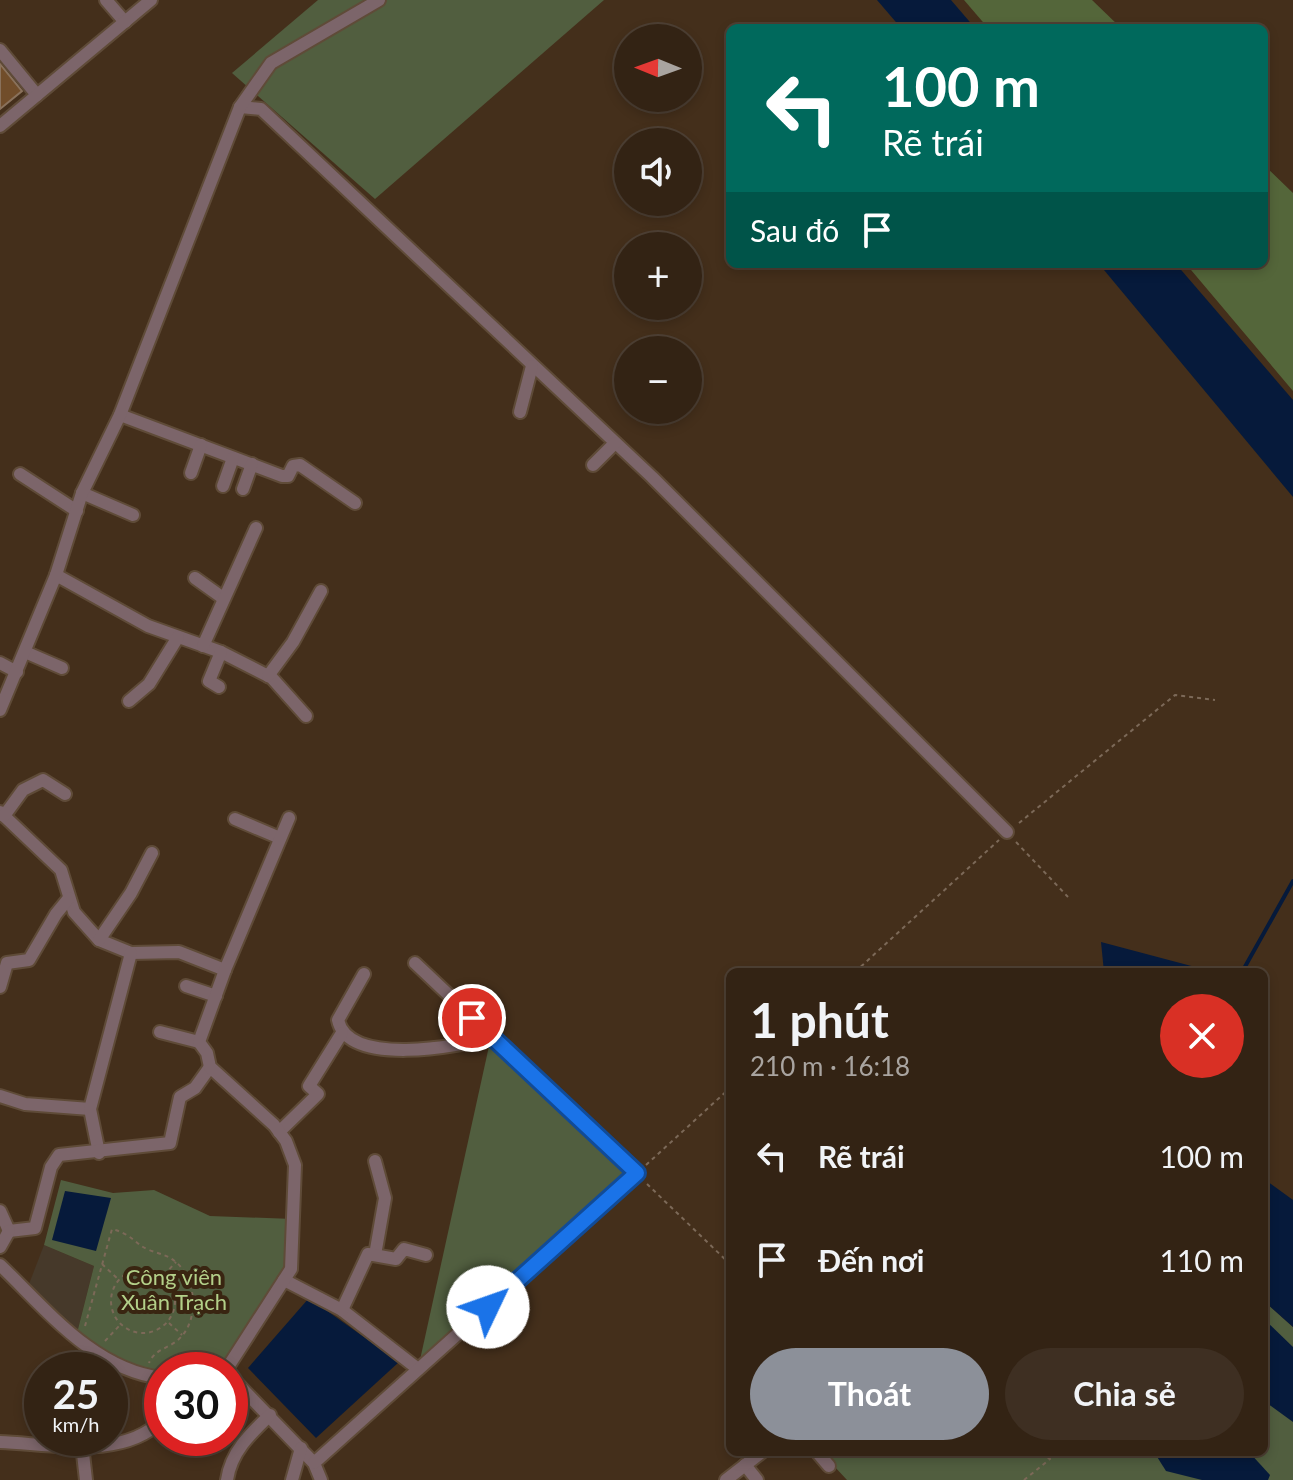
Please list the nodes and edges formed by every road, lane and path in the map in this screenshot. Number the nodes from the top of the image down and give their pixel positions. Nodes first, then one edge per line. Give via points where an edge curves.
1 (106, 0) edge
2 (151, 0) edge
3 (379, 0) edge
4 (125, 22) junction
5 (0, 50) edge
6 (37, 95) junction
7 (240, 107) junction
8 (0, 126) edge
9 (532, 366) junction
10 (520, 412) dead end
11 (120, 415) junction
12 (615, 443) junction
13 (201, 445) junction
14 (233, 458) junction
15 (252, 464) junction
16 (593, 465) dead end
17 (191, 473) dead end
18 (20, 474) dead end
19 (223, 486) dead end
20 (243, 489) dead end
21 (82, 493) junction
22 (355, 503) dead end
23 (77, 511) junction
24 (133, 515) dead end
25 (256, 528) dead end
26 (56, 575) junction
27 (195, 578) dead end
28 (321, 591) dead end
29 (223, 598) junction
30 (178, 637) junction
31 (203, 646) junction
32 (25, 652) junction
33 (221, 652) junction
34 (0, 663) edge
35 (62, 668) dead end
36 (17, 672) junction
37 (268, 676) junction
38 (219, 687) dead end
39 (1215, 700) dead end
40 (129, 701) dead end
41 (0, 710) edge
42 (306, 716) dead end
43 (65, 794) dead end
44 (2, 814) edge
45 (289, 818) dead end
46 (235, 819) dead end
47 (1007, 832) junction
48 (280, 838) junction
49 (152, 853) dead end
50 (1068, 897) dead end
51 (69, 898) junction
52 (99, 940) junction
53 (131, 953) junction
54 (415, 963) dead end
55 (859, 968) edge
56 (225, 970) junction
57 (364, 974) dead end
58 (186, 986) dead end
59 (0, 987) edge
60 (216, 996) junction
61 (160, 1032) dead end
62 (342, 1033) junction
63 (491, 1037) junction
64 (199, 1042) junction
65 (210, 1067) junction
66 (726, 1092) edge
67 (0, 1096) edge
68 (90, 1109) junction
69 (279, 1132) junction
70 (99, 1153) junction
71 (375, 1161) dead end
72 (637, 1173) junction
73 (0, 1211) edge
74 (9, 1231) junction
75 (0, 1247) edge
76 (375, 1255) junction
77 (426, 1255) dead end
78 (726, 1260) edge
79 (176, 1261) junction
80 (101, 1263) junction
81 (0, 1265) edge
82 (163, 1276) junction
83 (119, 1279) junction
84 (284, 1280) junction
85 (342, 1310) junction
86 (168, 1322) junction
87 (121, 1324) junction
88 (183, 1336) junction
89 (81, 1342) junction
90 (94, 1352) joint
91 (155, 1352) edge
92 (238, 1352) edge
93 (418, 1369) junction
94 (248, 1394) edge
95 (270, 1415) junction
96 (0, 1442) edge
97 (24, 1443) edge
98 (301, 1448) junction
99 (83, 1456) edge
100 (757, 1456) edge
101 (820, 1456) edge
102 (1044, 1456) edge
103 (314, 1463) junction
104 (745, 1465) junction
105 (829, 1466) dead end
106 (86, 1480) edge
107 (227, 1480) edge
108 (292, 1480) edge
109 (321, 1480) edge
110 (726, 1480) edge
111 (757, 1480) edge
112 (1024, 1480) edge

1 - 4 street
2 - 4 street
3 - 7 street via 271,63
4 - 6 street
5 - 6 street
6 - 8 street
7 - 9 street via 261,109
7 - 11 street
9 - 10 street
9 - 12 street
11 - 13 street
11 - 21 street
12 - 16 street
12 - 47 street
13 - 14 street
13 - 17 street
14 - 15 street
14 - 19 street
15 - 20 street
15 - 22 street via 286,477 300,465
18 - 23 street
21 - 23 street
21 - 24 street
23 - 26 street
25 - 29 street
26 - 30 street
26 - 32 street
27 - 29 street
28 - 37 street
29 - 31 street
30 - 31 street
30 - 40 street via 149,684
31 - 33 street
32 - 35 street
32 - 36 street
33 - 37 street
33 - 38 street via 209,675
34 - 36 street
36 - 41 street
37 - 42 street
39 - 47 path via 1175,695
43 - 44 street via 43,780 34,782
44 - 51 street via 61,870
45 - 48 street
46 - 48 street
47 - 50 path
47 - 55 path
48 - 56 street
49 - 52 street
51 - 52 street via 74,912
51 - 59 street via 29,960 7,963
52 - 53 street
53 - 56 street via 179,952
53 - 68 street
54 - 63 street
56 - 60 street
57 - 62 street via 339,1014
58 - 60 street
60 - 64 street
61 - 64 street
62 - 63 street via 371,1046 403,1050 437,1050
62 - 69 street via 309,1086 318,1094
63 - 72 street
64 - 65 street
65 - 69 street
65 - 70 street via 195,1088 180,1097 170,1143
66 - 72 path
67 - 68 street via 25,1104
68 - 70 street
69 - 84 street via 295,1165 291,1269
70 - 74 street via 59,1155 35,1228
71 - 76 street via 385,1198
72 - 78 path
72 - 93 street
73 - 74 street
74 - 75 street
76 - 77 street via 396,1259 404,1249
76 - 85 street via 363,1259
79 - 80 path via 112,1229
79 - 82 path
79 - 88 path via 193,1298
80 - 83 path
80 - 89 path
81 - 89 street
82 - 83 path via 137,1269
82 - 86 path via 175,1298
83 - 87 path via 111,1299
84 - 85 street
84 - 92 street
85 - 93 street
86 - 87 path via 144,1334
86 - 88 path
87 - 90 path
88 - 91 path
89 - 90 street
93 - 103 street
94 - 95 street
95 - 98 street
95 - 107 street via 241,1446
96 - 97 street
98 - 103 street
98 - 108 street
99 - 106 street
100 - 104 street
101 - 105 street
102 - 112 path via 1050,1459
103 - 109 street
104 - 110 street
104 - 111 street

